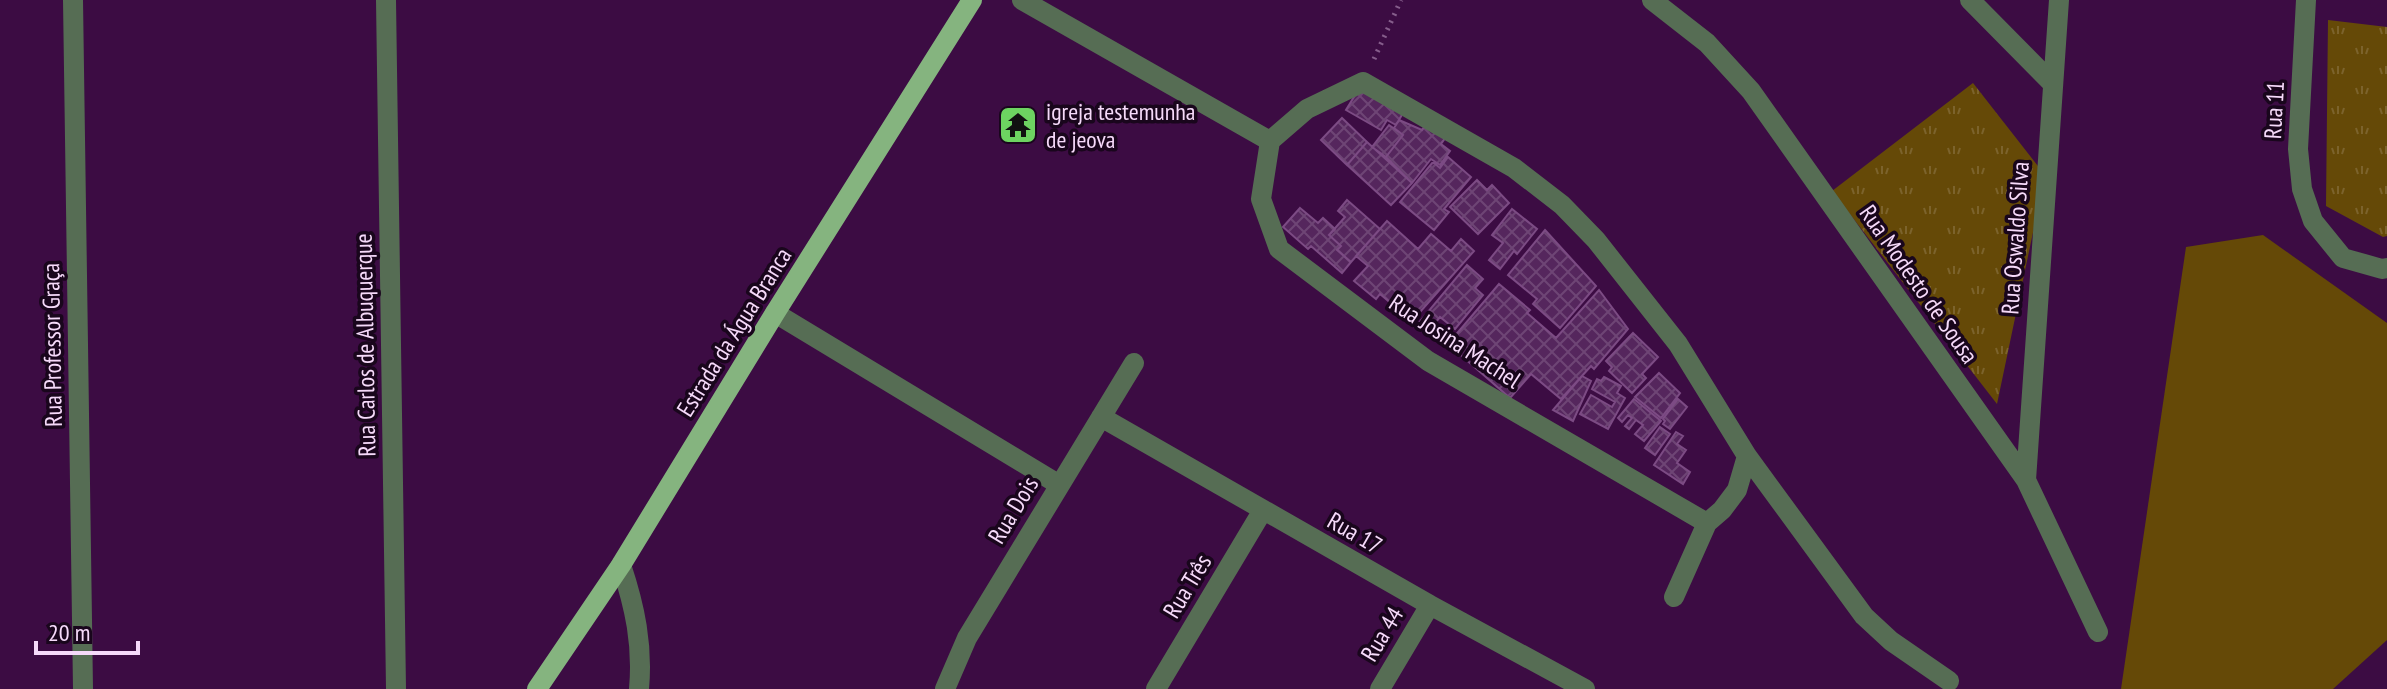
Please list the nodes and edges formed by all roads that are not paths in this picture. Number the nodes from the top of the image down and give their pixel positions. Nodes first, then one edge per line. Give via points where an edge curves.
1 (73, 0) edge
2 (386, 0) edge
3 (972, 0) edge
4 (1022, 0) edge
5 (1652, 0) edge
6 (1970, 0) edge
7 (2059, 0) edge
8 (2306, 0) edge
9 (2052, 83) junction
10 (1270, 141) junction
11 (2387, 268) edge
12 (775, 313) junction
13 (1134, 363) dead end
14 (1101, 417) junction
15 (1747, 456) junction
16 (2026, 480) junction
17 (1058, 484) junction
18 (1263, 510) junction
19 (1707, 523) junction
20 (621, 565) junction
21 (1674, 597) dead end
22 (1430, 605) junction
23 (2098, 632) dead end
24 (1949, 681) dead end
25 (83, 689) edge
26 (396, 689) edge
27 (537, 689) edge
28 (639, 689) edge
29 (945, 689) edge
30 (1156, 689) edge
31 (1380, 689) edge
32 (1585, 689) edge

1 - 25 street, Rua Professor Graça
2 - 26 street, Rua Carlos de Albuquerque
3 - 12 main road, Estrada da Água Branca
4 - 10 street
5 - 16 street, Rua Modesto de Sousa via 1707,43 1751,91
6 - 9 street
7 - 9 street, Rua Oswaldo Silva
8 - 11 street, Rua 11 via 2298,149 2302,189 2313,221 2343,258
9 - 16 street, Rua Oswaldo Silva
10 - 15 street via 1307,109 1363,82 1514,168 1596,240 1678,344
10 - 19 street, Rua Josina Machel via 1261,199 1279,249 1428,361
12 - 17 street
12 - 20 main road, Estrada da Água Branca
13 - 14 street, Rua Dois
14 - 17 street, Rua Dois
14 - 18 street, Rua 17
15 - 19 street via 1737,490
15 - 24 street via 1864,616
16 - 23 street, Rua Modesto de Sousa
17 - 29 street, Rua Dois via 967,638
18 - 22 street, Rua 17
18 - 30 street, Rua Três
19 - 21 street
20 - 27 main road, Estrada da Água Branca
20 - 28 street via 636,610
22 - 31 street, Rua 44
22 - 32 street, Rua 17

